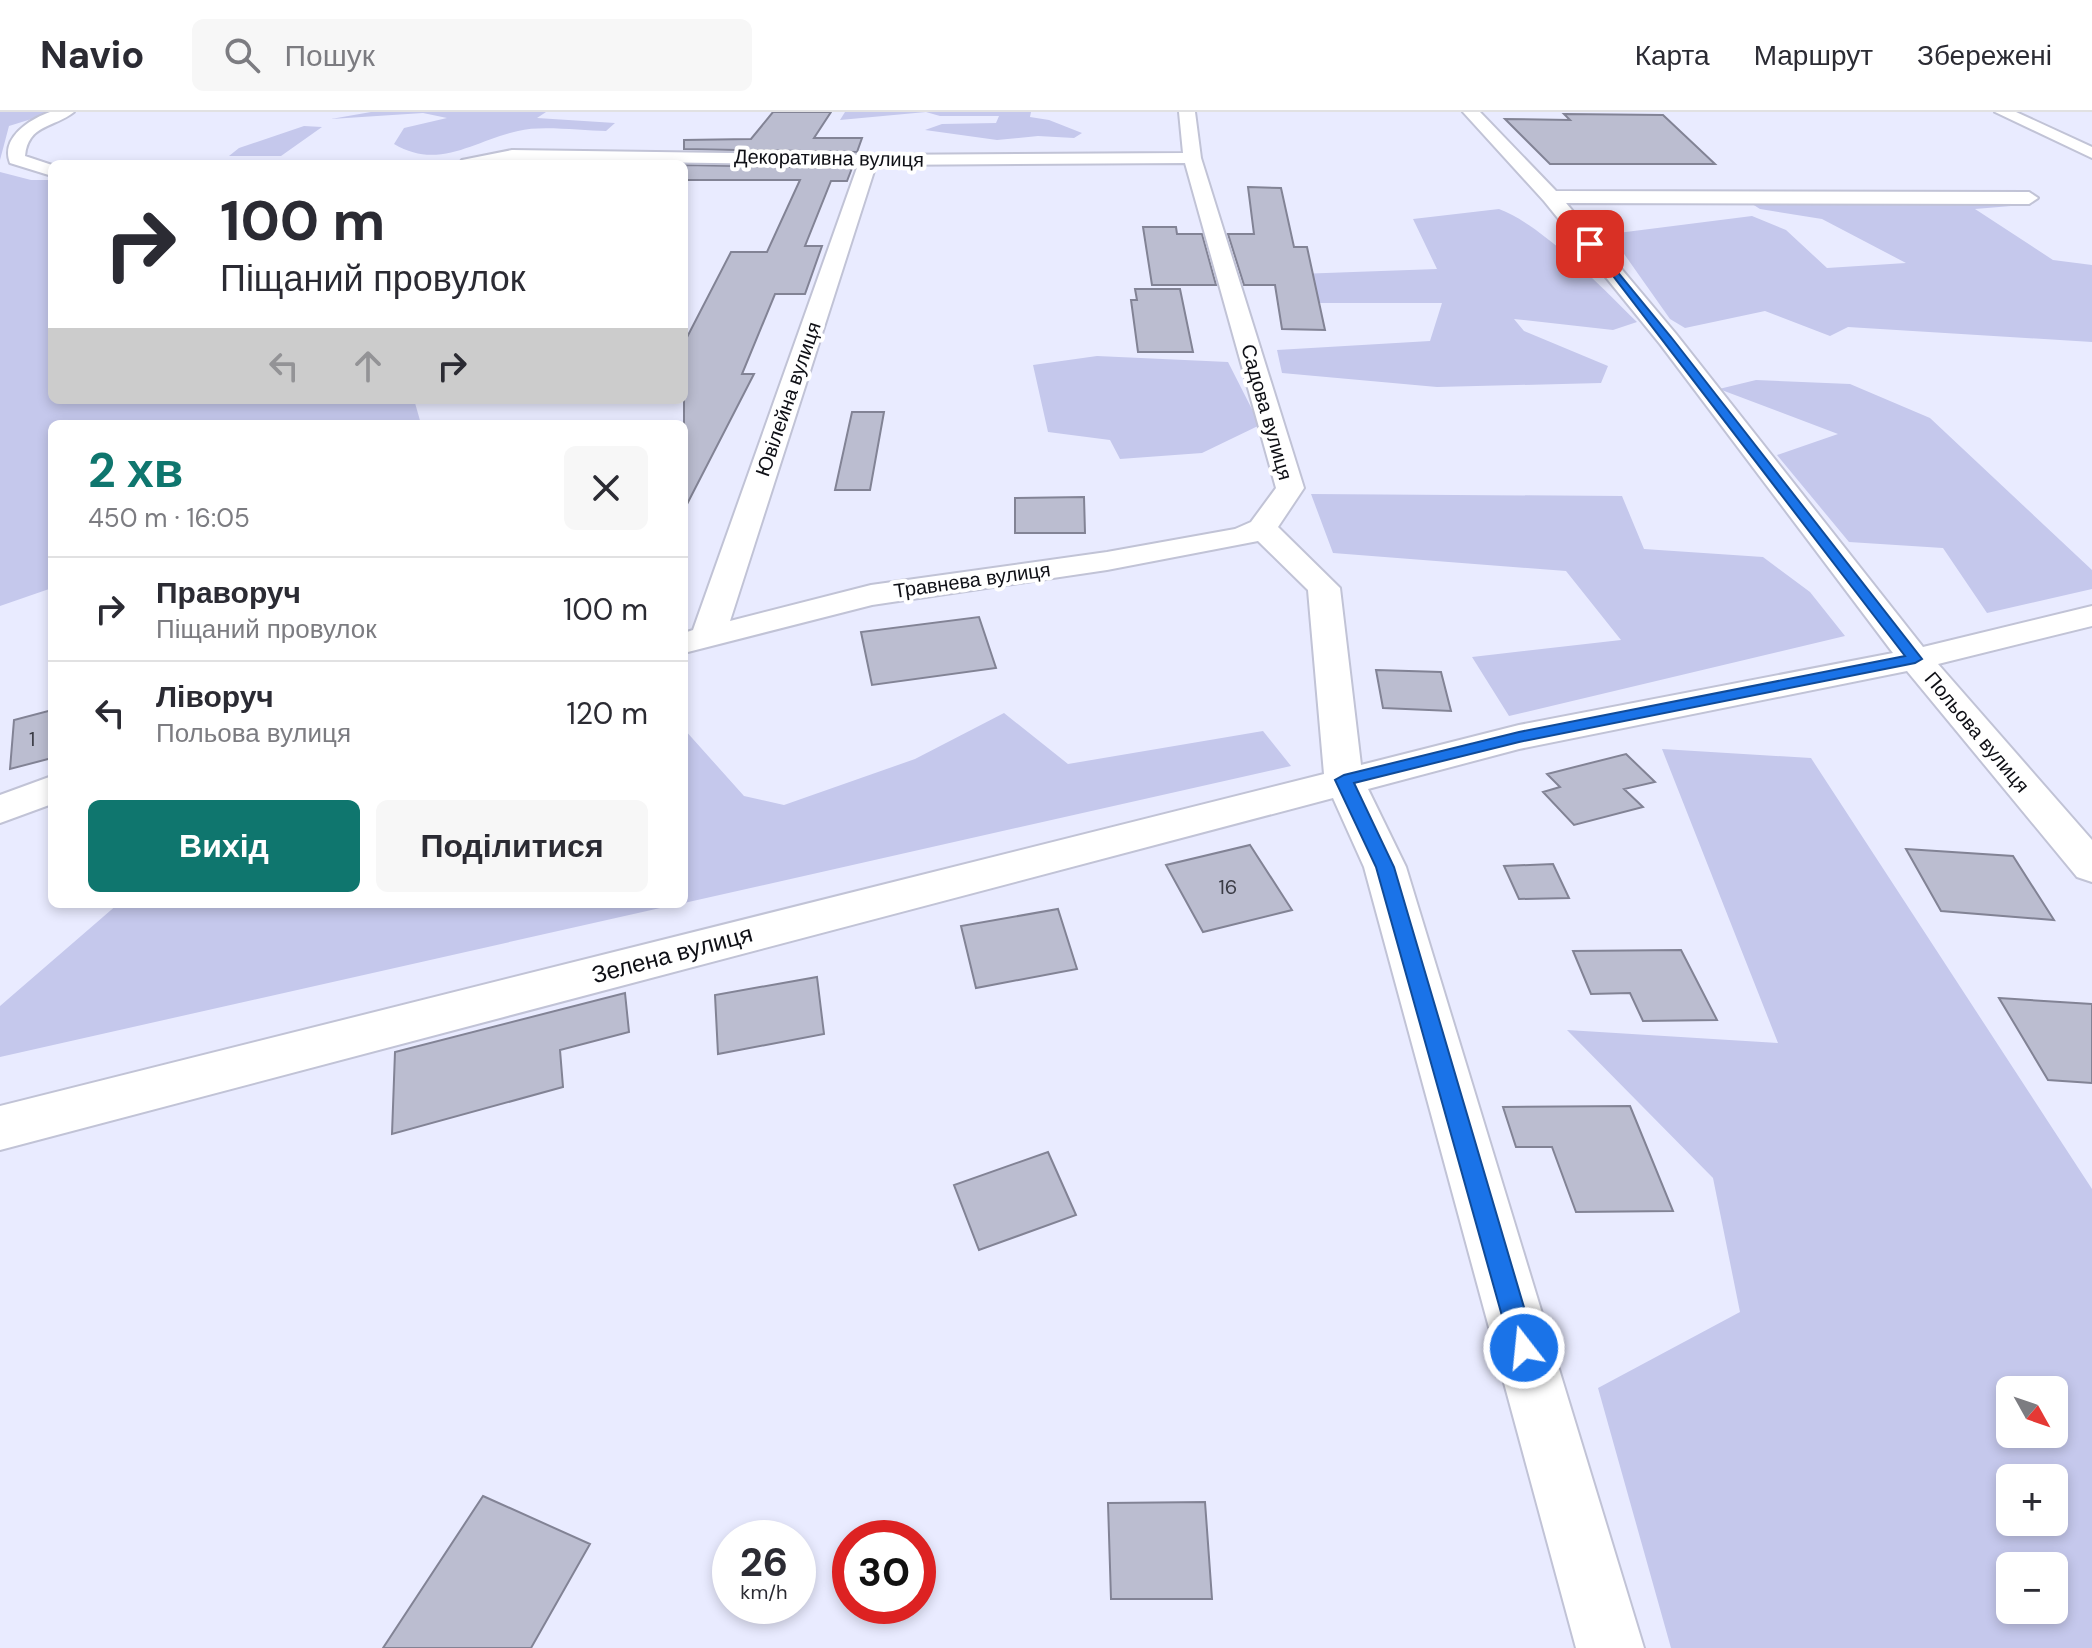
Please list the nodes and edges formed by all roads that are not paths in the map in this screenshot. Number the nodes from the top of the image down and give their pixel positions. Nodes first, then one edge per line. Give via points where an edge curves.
1 (66, 112) edge
2 (1187, 112) edge
3 (1471, 112) edge
4 (2003, 112) edge
5 (2092, 153) edge
6 (1192, 158) junction
7 (488, 160) edge
8 (869, 160) junction
9 (48, 170) edge
10 (1551, 197) junction
11 (2029, 198) dead end
12 (1262, 528) junction
13 (2092, 616) edge
14 (695, 641) edge
15 (1915, 659) junction
16 (1344, 780) junction
17 (48, 791) edge
18 (0, 810) edge
19 (2092, 867) edge
20 (0, 1128) edge
21 (1610, 1648) edge

1 - 9 street via 24,130 16,144 16,159
2 - 6 street, Садова вулиця
3 - 10 street, Польова вулиця
4 - 5 street
6 - 8 street, Декоративна вулиця
6 - 12 street, Садова вулиця via 1290,488
7 - 8 street, Декоративна вулиця via 512,155
8 - 14 street, Ювілейна вулиця
10 - 11 street
10 - 15 street, Польова вулиця via 1668,339
12 - 14 street, Травнева вулиця via 1243,537 1107,561 871,595
12 - 16 street via 1324,588
13 - 15 street, Зелена вулиця
15 - 16 street, Зелена вулиця via 1519,737
15 - 19 street, Польова вулиця
16 - 20 street, Зелена вулиця
16 - 21 street via 1385,867
17 - 18 street

